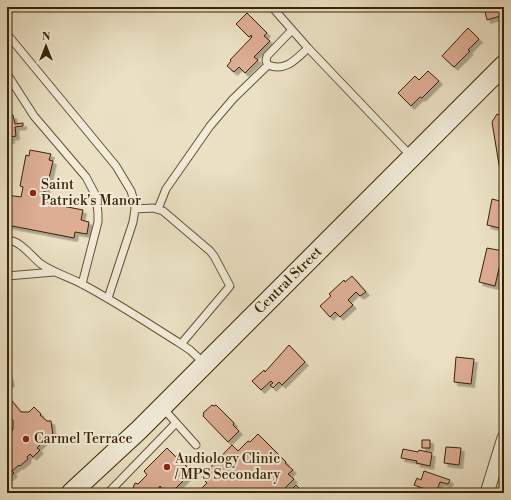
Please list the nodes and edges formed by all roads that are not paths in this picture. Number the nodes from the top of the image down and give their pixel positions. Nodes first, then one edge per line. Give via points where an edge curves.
1 (272, 7) edge
2 (292, 30) junction
3 (7, 34) edge
4 (308, 48) junction
5 (268, 65) junction
6 (504, 65) edge
7 (7, 74) edge
8 (413, 157) junction
9 (135, 209) junction
10 (158, 209) junction
11 (7, 240) edge
12 (54, 272) junction
13 (7, 276) edge
14 (82, 284) junction
15 (108, 298) junction
16 (181, 344) junction
17 (205, 364) junction
18 (162, 407) junction
19 (176, 423) junction
20 (504, 438) edge
21 (196, 444) dead end
22 (71, 493) edge
23 (108, 493) edge
24 (487, 493) edge

1 - 2 lane
2 - 4 lane
2 - 5 lane via 267,56
3 - 9 lane via 110,157 131,191
4 - 5 lane via 285,67
4 - 8 lane
5 - 10 lane via 210,126 166,189
6 - 8 main road, Central Street
7 - 14 lane via 25,104 86,177 96,196 98,222
8 - 17 main road, Central Street
9 - 10 lane
9 - 15 lane
10 - 16 lane via 210,251 230,286
11 - 12 lane via 16,242 30,256
12 - 13 lane
12 - 14 lane
14 - 15 lane
15 - 16 lane
16 - 17 lane
17 - 18 main road, Central Street
18 - 19 lane
18 - 22 main road, Central Street
19 - 21 lane
19 - 23 lane
20 - 24 street

